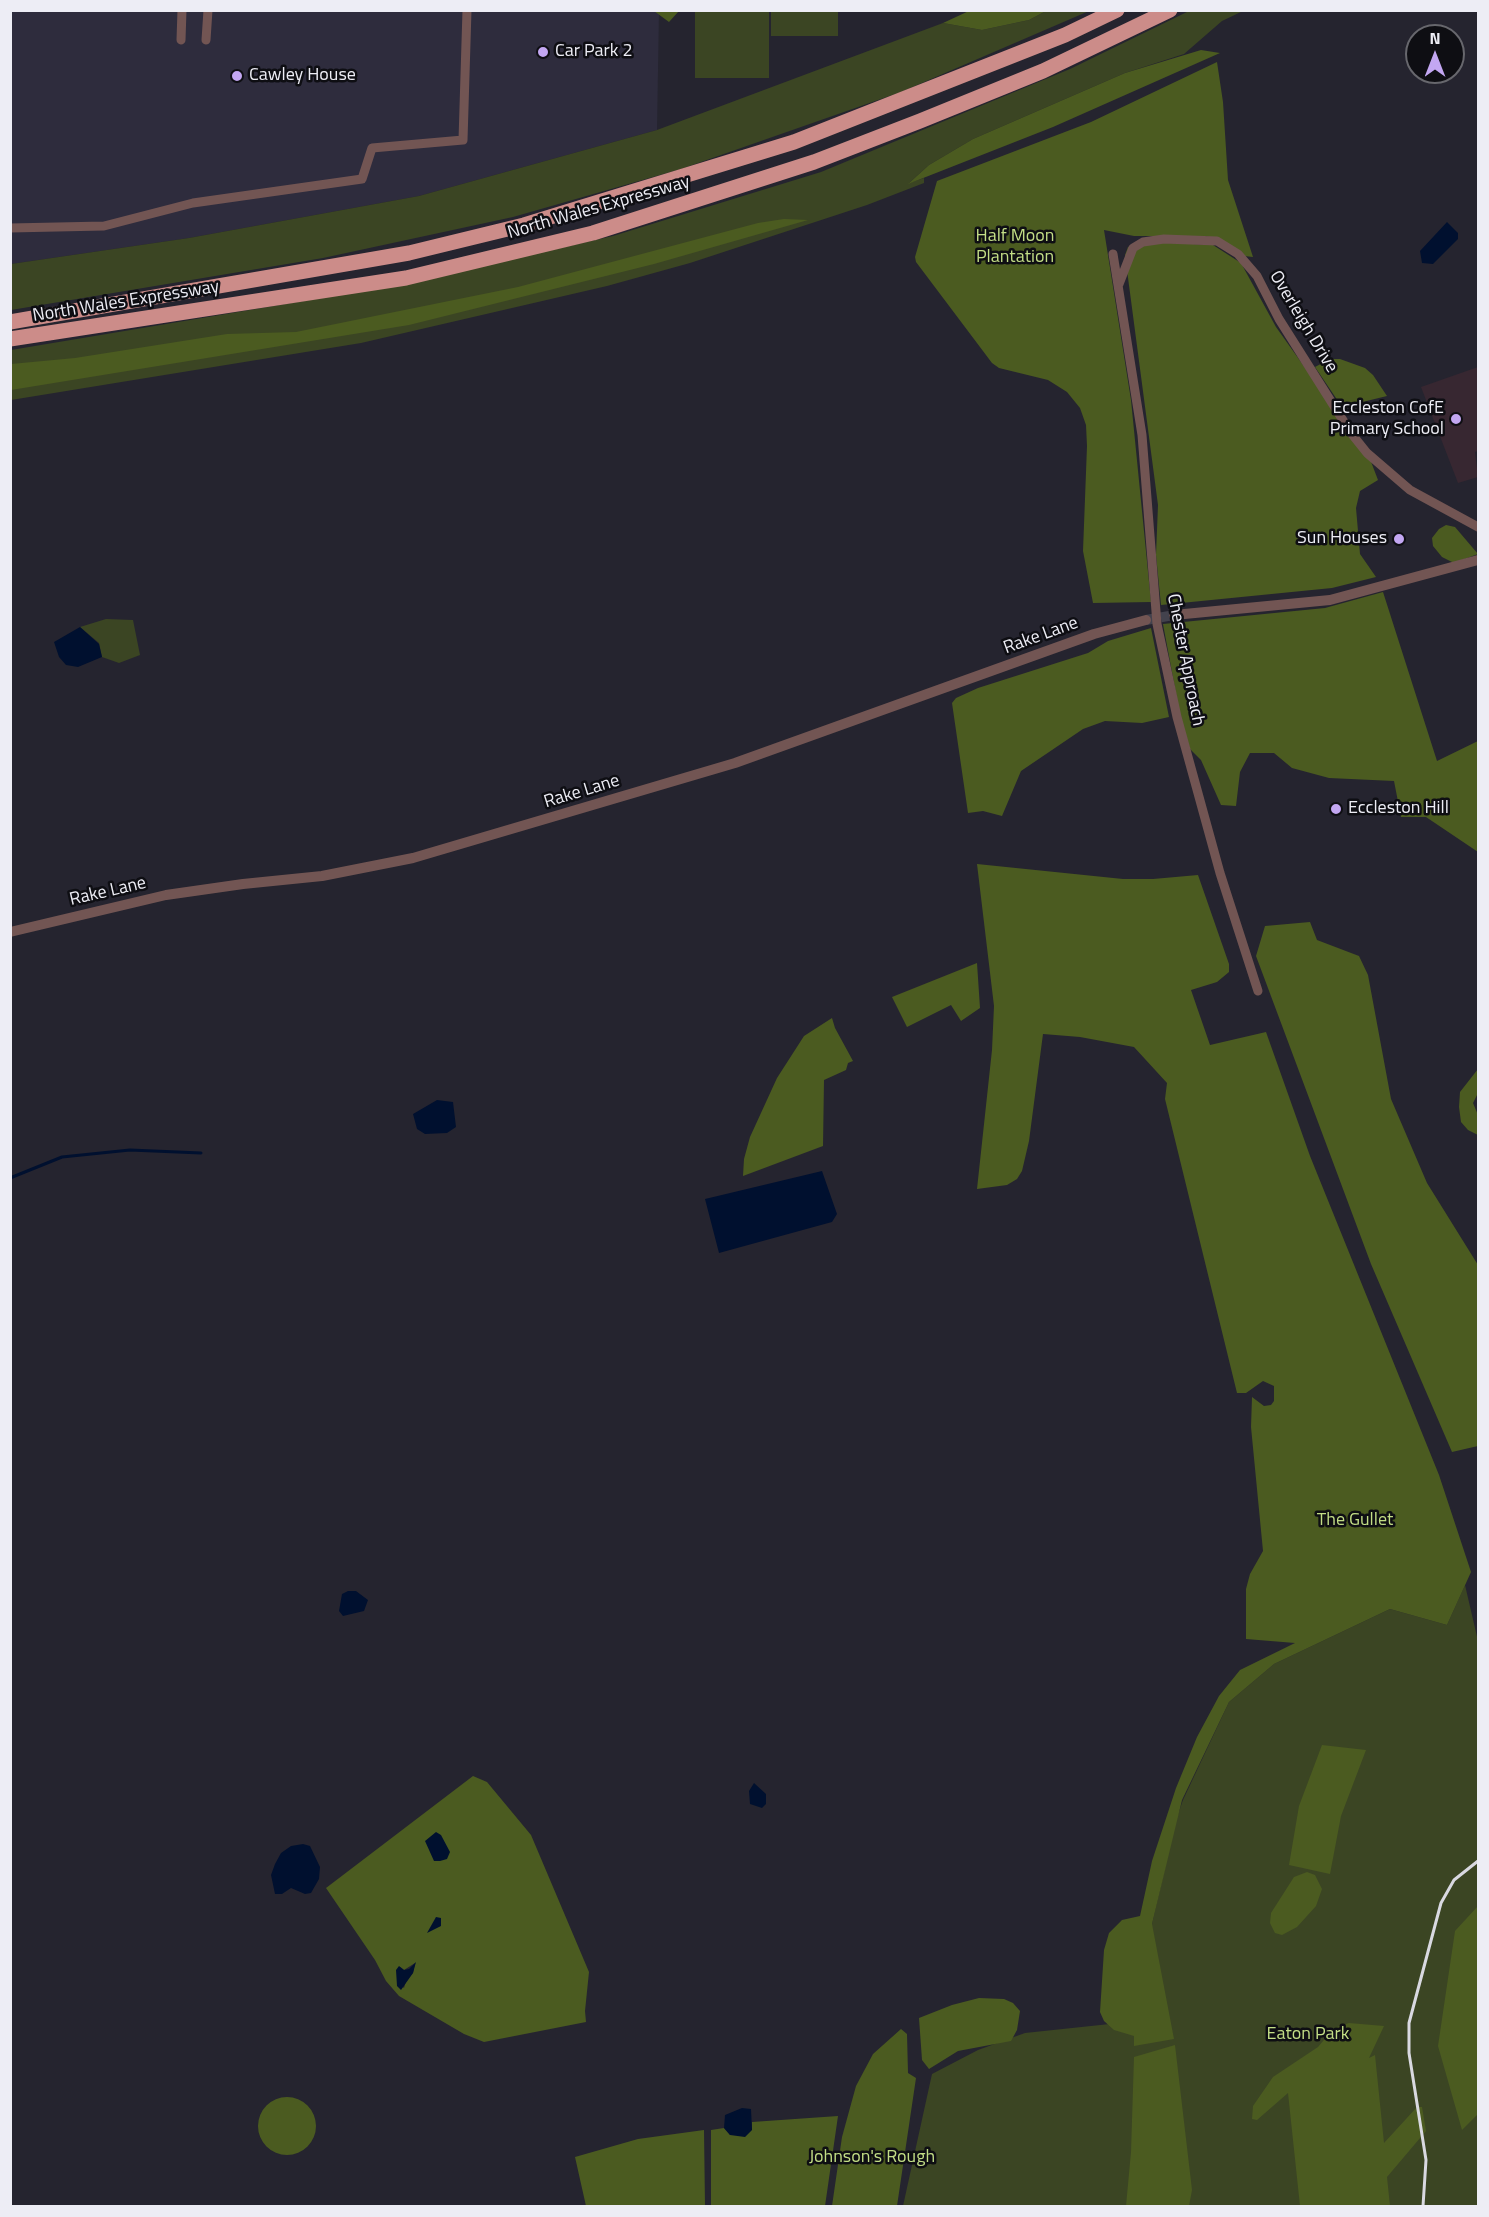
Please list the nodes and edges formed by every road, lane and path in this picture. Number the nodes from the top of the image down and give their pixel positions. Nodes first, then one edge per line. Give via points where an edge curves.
1 (182, 10) edge
2 (208, 10) edge
3 (468, 10) edge
4 (1117, 10) edge
5 (1170, 10) edge
6 (181, 40) dead end
7 (206, 40) dead end
8 (10, 228) edge
9 (1113, 254) dead end
10 (1119, 287) junction
11 (10, 322) edge
12 (10, 339) edge
13 (1479, 527) edge
14 (1479, 560) edge
15 (1174, 615) tunnel mouth
16 (1146, 620) tunnel mouth
17 (10, 932) edge
18 (1258, 991) dead end

1 - 6 street
2 - 7 street
3 - 8 street via 464,140 372,148 362,179 193,203 104,226
4 - 11 highway, North Wales Expressway via 1065,35 794,142 524,225 409,253
5 - 12 highway, North Wales Expressway via 1043,71 814,162 593,233 406,278
9 - 10 street, Chester Approach
10 - 13 street, Overleigh Drive via 1133,248 1143,242 1217,241 1238,254 1257,276 1285,328 1367,453 1410,490
10 - 18 street, Chester Approach via 1142,435 1157,624 1177,717
14 - 15 street via 1330,600
16 - 17 street, Rake Lane via 1094,634 735,763 406,860 322,876 184,892

